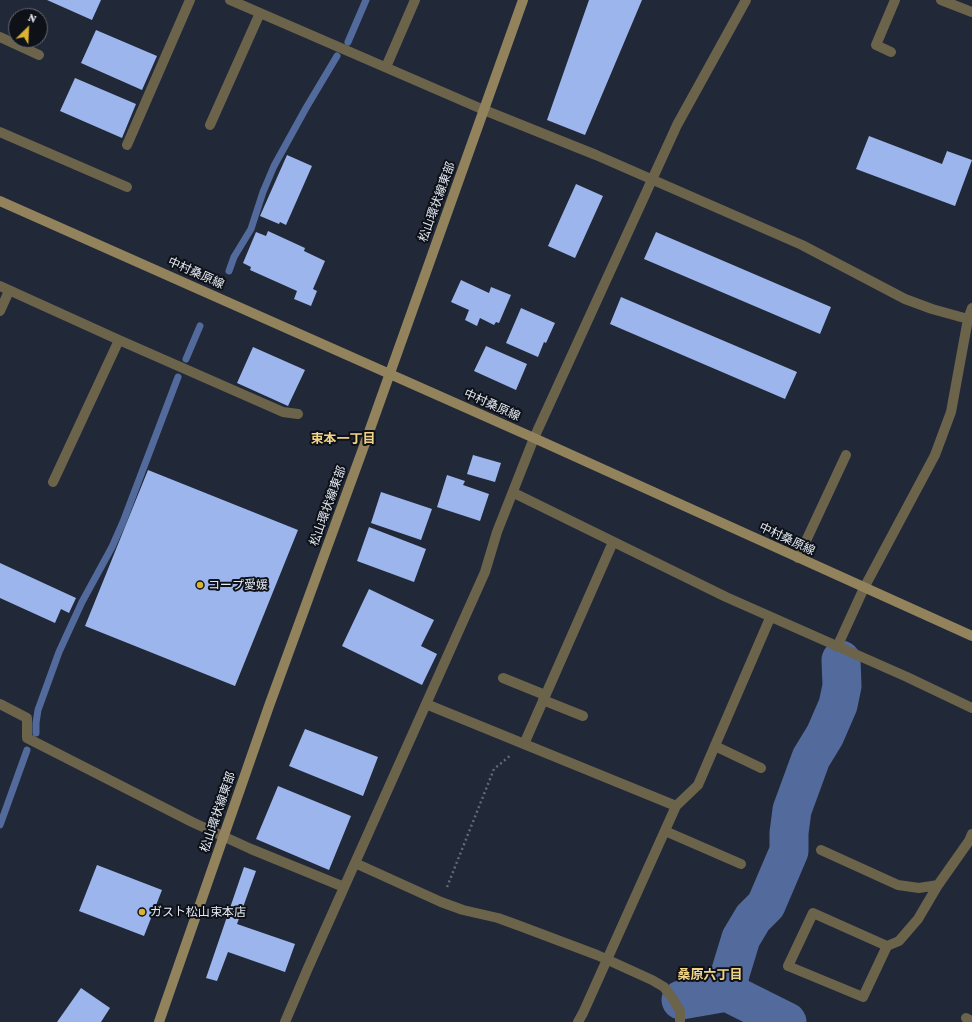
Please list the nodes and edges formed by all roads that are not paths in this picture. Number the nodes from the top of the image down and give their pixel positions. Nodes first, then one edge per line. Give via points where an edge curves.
1 (190, 0) edge
2 (415, 0) edge
3 (523, 0) edge
4 (746, 0) edge
5 (895, 0) edge
6 (233, 1) edge
7 (947, 1) edge
8 (972, 12) edge
9 (260, 13) junction
10 (0, 37) edge
11 (891, 52) dead end
12 (39, 55) dead end
13 (386, 67) junction
14 (484, 110) junction
15 (210, 125) dead end
16 (0, 132) edge
17 (127, 145) dead end
18 (653, 179) junction
19 (127, 188) dead end
20 (0, 201) edge
21 (0, 286) edge
22 (9, 291) junction
23 (972, 308) edge
24 (0, 311) edge
25 (968, 319) junction
26 (119, 340) junction
27 (390, 373) junction
28 (298, 414) dead end
29 (534, 438) junction
30 (846, 455) dead end
31 (53, 482) dead end
32 (514, 493) junction
33 (613, 542) junction
34 (798, 558) junction
35 (864, 588) junction
36 (770, 618) junction
37 (972, 636) edge
38 (837, 647) junction
39 (503, 678) dead end
40 (544, 697) junction
41 (0, 704) edge
42 (426, 704) junction
43 (972, 708) edge
44 (583, 716) dead end
45 (524, 744) junction
46 (715, 746) junction
47 (761, 768) dead end
48 (676, 806) junction
49 (665, 831) junction
50 (972, 834) edge
51 (224, 837) junction
52 (821, 850) dead end
53 (355, 863) junction
54 (741, 864) dead end
55 (938, 885) junction
56 (344, 887) junction
57 (887, 946) junction
58 (607, 960) junction
59 (159, 1022) edge
60 (285, 1022) edge
61 (578, 1022) edge
62 (680, 1022) edge

1 - 17 street
2 - 13 street
3 - 14 street, 松山環状線東部
4 - 18 street via 677,125
5 - 11 street via 876,45
6 - 9 street
7 - 8 street
9 - 13 street
9 - 15 street
10 - 12 street
13 - 14 street
14 - 18 street
14 - 27 street, 松山環状線東部
16 - 19 street
18 - 25 street via 802,245 905,299
18 - 29 street
20 - 27 street, 中村桑原線
21 - 22 street
22 - 24 street
22 - 26 street
23 - 25 street
25 - 35 street via 951,412 935,455
26 - 28 street via 283,412
26 - 31 street
27 - 29 street, 中村桑原線
27 - 51 street, 松山環状線東部 via 268,706
29 - 32 street
29 - 34 street, 中村桑原線
30 - 34 street
32 - 33 street
32 - 42 street via 497,532 485,572
33 - 36 street
33 - 40 street
34 - 35 street, 中村桑原線
35 - 37 street, 中村桑原線
35 - 38 street
36 - 38 street
36 - 46 street
38 - 43 street
39 - 40 street
40 - 44 street
40 - 45 street
41 - 51 street via 27,718 27,738
42 - 45 street
42 - 53 street
45 - 48 street
46 - 47 street
46 - 48 street via 698,785
48 - 49 street
49 - 54 street
49 - 58 street
50 - 55 street
51 - 56 street
51 - 59 street, 松山環状線東部
52 - 55 street via 898,885 919,888
53 - 56 street
53 - 58 street via 441,902 498,918
55 - 57 street via 918,919 899,941
56 - 60 street
57 - 57 street via 863,997 788,966 813,913
58 - 61 street
58 - 62 street via 664,987 680,1011

